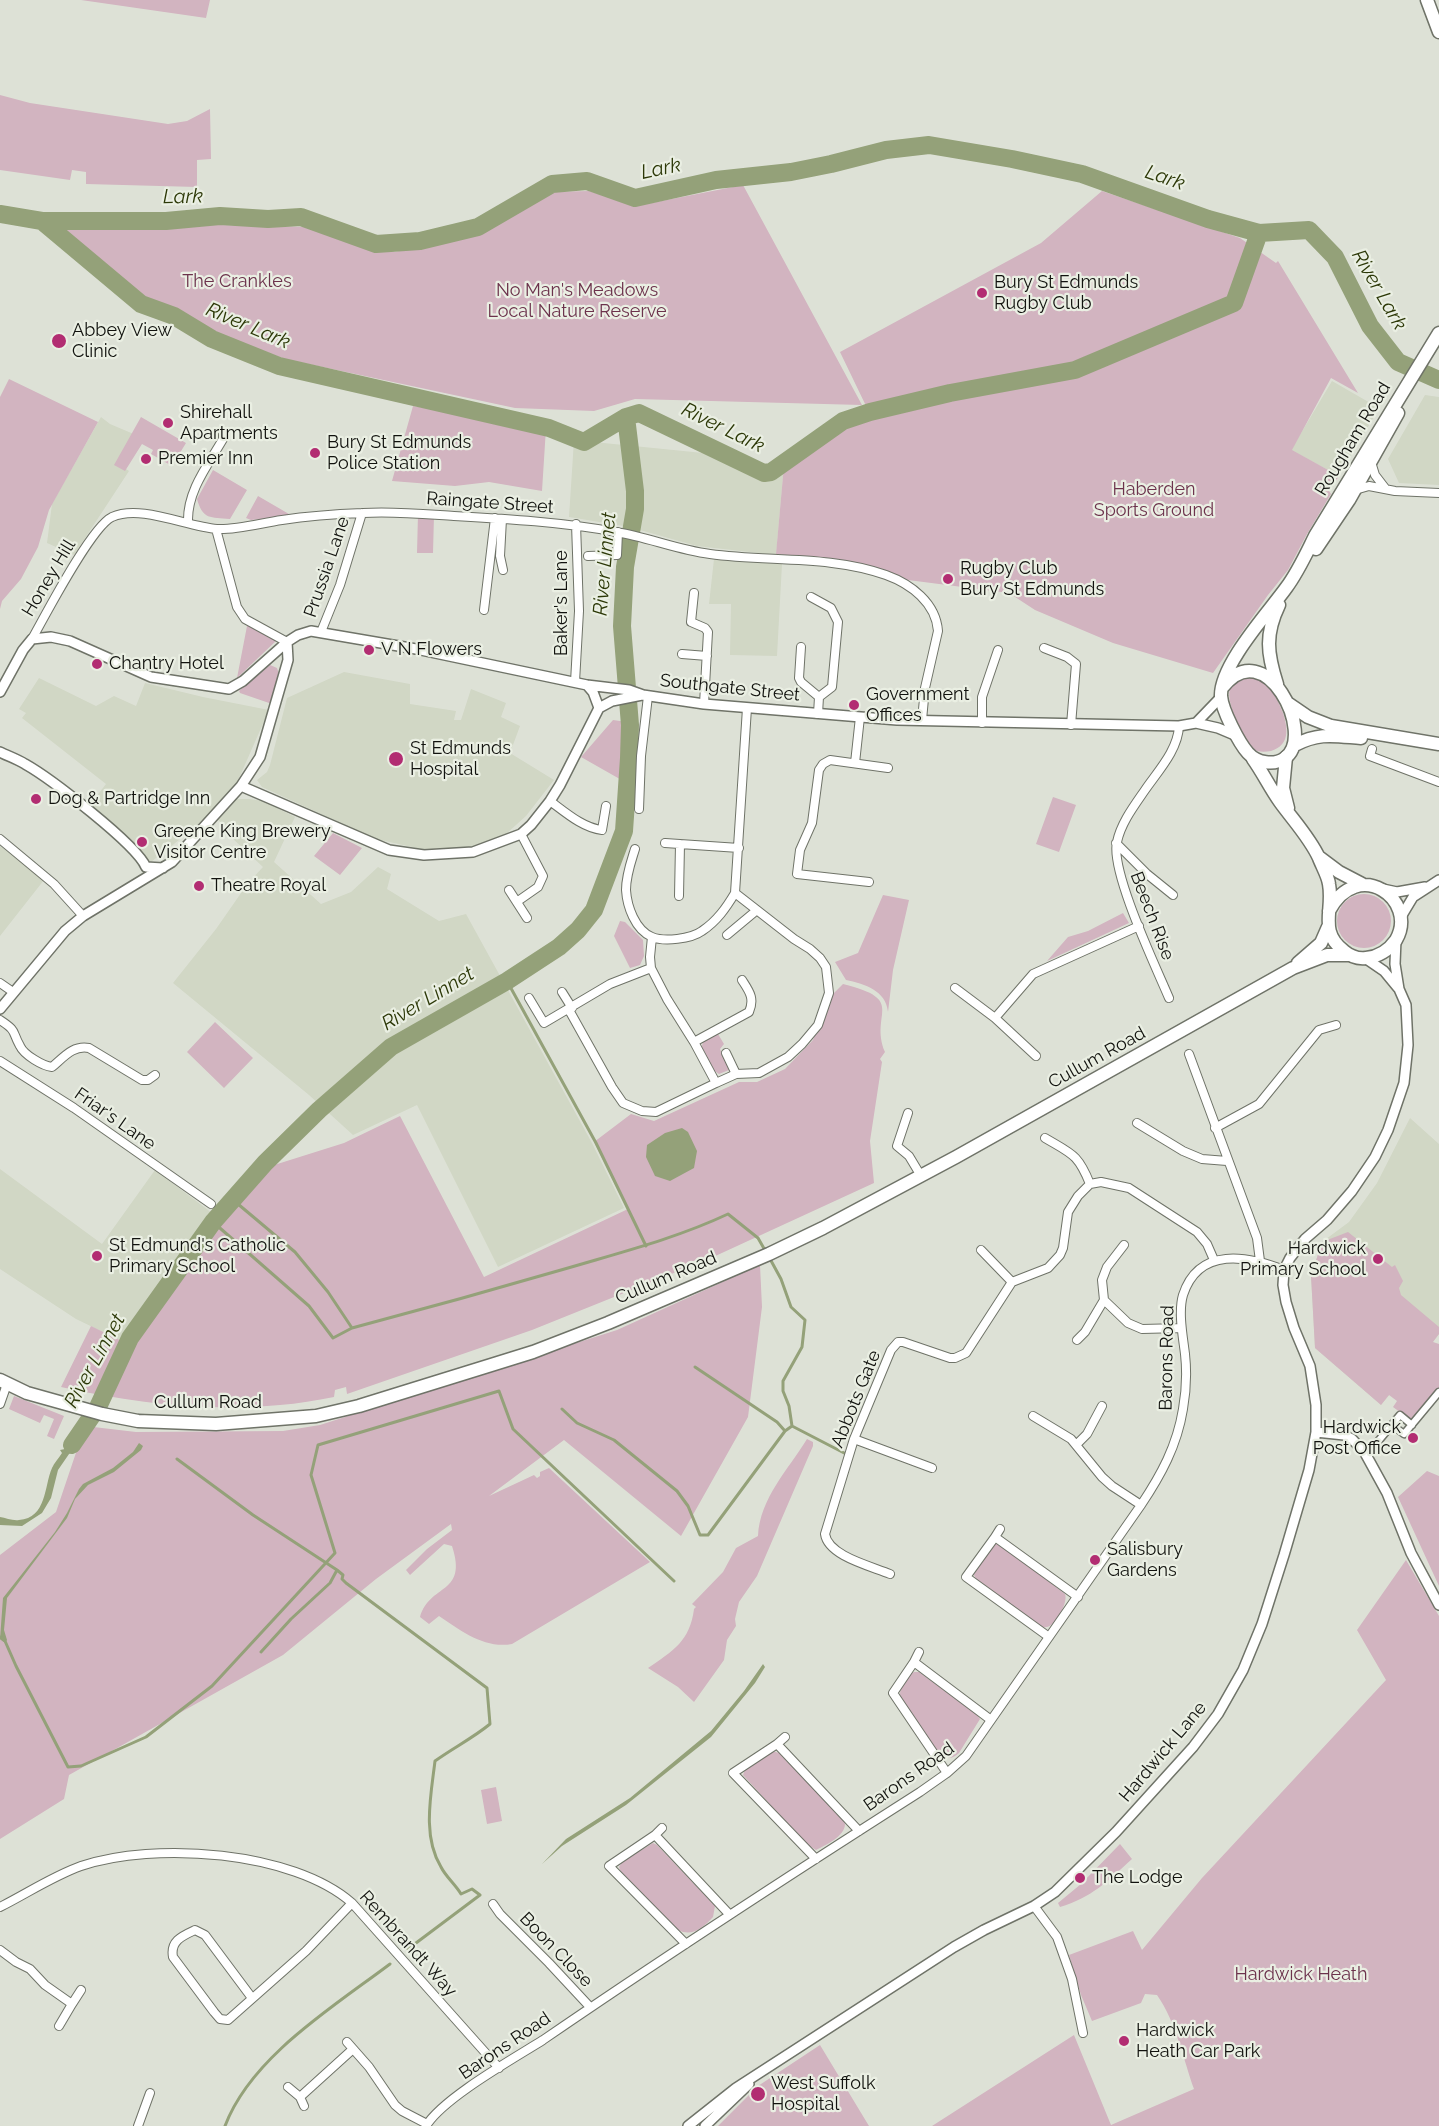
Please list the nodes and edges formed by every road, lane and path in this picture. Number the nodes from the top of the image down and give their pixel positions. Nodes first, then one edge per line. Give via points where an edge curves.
1 (1427, 0) edge
2 (1439, 32) edge
3 (1439, 334) edge
4 (1410, 384) junction
5 (223, 435) dead end
6 (1371, 462) junction
7 (1386, 489) junction
8 (1355, 490) junction
9 (1439, 493) edge
10 (362, 513) junction
11 (499, 519) junction
12 (188, 522) junction
13 (576, 524) junction
14 (216, 529) junction
15 (620, 532) junction
16 (588, 556) dead end
17 (1301, 565) junction
18 (503, 570) dead end
19 (1287, 587) junction
20 (694, 593) dead end
21 (811, 597) dead end
22 (484, 610) dead end
23 (321, 632) junction
24 (32, 639) junction
25 (287, 642) junction
26 (801, 647) dead end
27 (1044, 648) dead end
28 (998, 650) dead end
29 (274, 654) junction
30 (682, 654) dead end
31 (707, 656) junction
32 (288, 660) junction
33 (575, 682) junction
34 (587, 685) junction
35 (1278, 688) junction
36 (0, 692) edge
37 (626, 693) junction
38 (1222, 693) junction
39 (646, 696) junction
40 (819, 697) junction
41 (1286, 701) junction
42 (704, 704) junction
43 (599, 708) junction
44 (747, 708) junction
45 (818, 714) junction
46 (861, 717) junction
47 (922, 720) junction
48 (982, 723) junction
49 (1196, 723) junction
50 (1071, 725) junction
51 (1179, 726) junction
52 (1237, 736) junction
53 (1392, 737) junction
54 (1439, 744) edge
55 (1295, 745) junction
56 (1372, 749) dead end
57 (0, 752) edge
58 (1286, 757) junction
59 (1253, 759) junction
60 (855, 764) junction
61 (888, 768) dead end
62 (1439, 782) edge
63 (241, 786) junction
64 (550, 801) junction
65 (606, 806) dead end
66 (639, 809) dead end
67 (1289, 812) junction
68 (521, 834) junction
69 (0, 839) edge
70 (664, 843) dead end
71 (1116, 843) junction
72 (680, 844) junction
73 (739, 848) junction
74 (635, 849) dead end
75 (1318, 857) junction
76 (147, 867) junction
77 (163, 868) junction
78 (869, 882) dead end
79 (1435, 882) edge
80 (1362, 884) junction
81 (135, 886) junction
82 (1380, 888) junction
83 (509, 890) dead end
84 (735, 893) junction
85 (1173, 895) dead end
86 (679, 896) dead end
87 (518, 901) junction
88 (757, 910) junction
89 (1329, 910) junction
90 (83, 916) junction
91 (1401, 917) junction
92 (527, 918) dead end
93 (1139, 926) junction
94 (1328, 927) junction
95 (727, 935) dead end
96 (652, 937) junction
97 (1396, 939) junction
98 (1349, 955) junction
99 (1365, 958) junction
100 (651, 968) junction
101 (1293, 968) junction
102 (742, 980) dead end
103 (0, 983) edge
104 (955, 988) dead end
105 (1399, 990) junction
106 (13, 992) junction
107 (562, 992) dead end
108 (529, 998) dead end
109 (1169, 998) dead end
110 (0, 1009) edge
111 (570, 1009) junction
112 (995, 1018) junction
113 (0, 1020) edge
114 (1336, 1025) dead end
115 (694, 1042) junction
116 (726, 1053) dead end
117 (1189, 1054) dead end
118 (1036, 1056) dead end
119 (0, 1061) edge
120 (736, 1074) junction
121 (154, 1075) dead end
122 (716, 1083) junction
123 (908, 1113) dead end
124 (1137, 1123) dead end
125 (1215, 1128) junction
126 (1045, 1138) dead end
127 (1227, 1161) junction
128 (921, 1176) junction
129 (1090, 1184) junction
130 (211, 1204) dead end
131 (1124, 1245) dead end
132 (981, 1250) dead end
133 (1214, 1260) junction
134 (1260, 1261) junction
135 (1284, 1270) junction
136 (1012, 1282) junction
137 (1104, 1300) junction
138 (1181, 1328) junction
139 (1077, 1340) dead end
140 (4, 1382) edge
141 (1439, 1392) edge
142 (0, 1404) edge
143 (1102, 1406) dead end
144 (1033, 1416) dead end
145 (1392, 1425) junction
146 (1412, 1425) junction
147 (1316, 1432) junction
148 (854, 1439) junction
149 (1077, 1444) junction
150 (1365, 1453) junction
151 (932, 1468) dead end
152 (1141, 1505) junction
153 (1000, 1529) dead end
154 (995, 1537) junction
155 (890, 1574) dead end
156 (966, 1577) junction
157 (960, 1584) dead end
158 (1078, 1597) junction
159 (1439, 1605) edge
160 (1049, 1637) junction
161 (919, 1652) dead end
162 (914, 1662) junction
163 (992, 1720) junction
164 (785, 1737) dead end
165 (777, 1744) junction
166 (733, 1773) junction
167 (947, 1773) junction
168 (725, 1778) dead end
169 (662, 1828) dead end
170 (859, 1831) junction
171 (655, 1834) junction
172 (816, 1859) junction
173 (352, 1903) junction
174 (493, 1904) dead end
175 (1034, 1906) junction
176 (0, 1907) edge
177 (729, 1914) junction
178 (686, 1944) junction
179 (0, 1950) edge
180 (81, 1990) dead end
181 (252, 1998) junction
182 (72, 2004) junction
183 (590, 2007) junction
184 (59, 2026) dead end
185 (1083, 2033) dead end
186 (347, 2042) dead end
187 (353, 2049) junction
188 (499, 2068) junction
189 (754, 2078) junction
190 (288, 2087) dead end
191 (150, 2093) dead end
192 (300, 2097) junction
193 (304, 2106) dead end
194 (427, 2125) edge
195 (138, 2126) edge
196 (688, 2126) edge
197 (705, 2126) edge

1 - 2 main road
3 - 4 main road, Rougham Road
4 - 6 main road, Rougham Road
4 - 17 main road, Rougham Road
5 - 12 street via 193,491
6 - 7 street
6 - 8 main road, Rougham Road
7 - 8 street via 1369,486
7 - 9 street
8 - 17 main road, Rougham Road
10 - 11 street, Raingate Street
10 - 14 street, Raingate Street
10 - 23 street, Prussia Lane
11 - 13 street, Raingate Street
11 - 18 street
11 - 22 street
12 - 14 street
12 - 24 street, Honey Hill via 142,514 121,514 104,522
13 - 15 street, Raingate Street
13 - 33 street, Baker's Lane via 579,611
14 - 25 street via 237,608 245,619
15 - 16 street via 617,555
15 - 47 street, Raingate Street via 706,554 845,565 898,580 935,614 938,631
17 - 19 main road, Rougham Road
19 - 35 main road via 1269,632 1269,651
19 - 38 main road via 1234,660
20 - 31 street via 692,622 708,632
21 - 40 street via 831,608 838,622 832,687
23 - 25 street, Southgate Street via 306,632
23 - 33 street, Southgate Street
24 - 29 street via 70,641 151,677 229,689
24 - 36 street, Honey Hill
25 - 29 street
25 - 32 street
26 - 40 street via 799,678
27 - 50 street via 1076,664
28 - 48 street via 982,697
29 - 32 street
30 - 31 street
31 - 42 street
32 - 63 street via 260,757
33 - 34 street, Southgate Street
34 - 37 street, Southgate Street
34 - 43 street
35 - 38 main road via 1254,670 1238,673
35 - 41 main road
37 - 39 street, Southgate Street
37 - 43 street
38 - 49 street
38 - 52 main road
39 - 42 street, Southgate Street
39 - 66 street
40 - 45 street
41 - 53 main road via 1316,721
41 - 55 main road via 1294,722
42 - 44 street, Southgate Street
43 - 64 street
44 - 45 street, Southgate Street
44 - 73 street
45 - 46 street, Southgate Street
46 - 47 street, Southgate Street
46 - 60 street
47 - 48 street, Southgate Street
48 - 50 street, Southgate Street
49 - 51 street, Southgate Street
49 - 52 street
50 - 51 street, Southgate Street
51 - 71 street, Beech Rise via 1176,745 1125,820
52 - 59 main road
53 - 54 main road
53 - 55 main road via 1320,735
55 - 58 main road
56 - 62 street via 1370,756
57 - 76 street via 50,781 132,847
58 - 59 main road via 1270,762
58 - 67 main road via 1283,788
59 - 67 main road
60 - 61 street
60 - 78 street via 830,760 820,767 812,823 800,849 797,874
63 - 68 street via 389,850 424,855 473,852
63 - 77 street
64 - 65 street via 584,824 602,830
64 - 68 street
67 - 75 main road
68 - 87 street via 543,876 538,887
69 - 90 street via 54,884
70 - 72 street
71 - 85 street, Beech Rise
71 - 93 street, Beech Rise via 1116,864
72 - 73 street
72 - 86 street
73 - 84 street
74 - 96 street via 626,891 637,924
75 - 80 main road
75 - 89 main road via 1329,884
76 - 77 street
76 - 81 street
77 - 81 street
79 - 82 street via 1397,892
79 - 91 street via 1413,897
80 - 82 main road
80 - 89 main road via 1336,897
81 - 90 street
82 - 91 main road via 1390,895
83 - 87 street
84 - 88 street
84 - 96 street via 722,914 701,932 679,939
87 - 92 street
88 - 95 street
88 - 120 street via 820,958 829,978 829,993 818,1025 788,1057 759,1073
89 - 94 main road
90 - 106 street via 65,931
91 - 97 main road
93 - 109 street, Beech Rise
93 - 112 street via 1033,974
94 - 98 main road via 1335,944
94 - 101 main road, Cullum Road via 1320,943
96 - 100 street
97 - 99 main road via 1377,956
97 - 105 street
98 - 99 main road
98 - 101 main road, Cullum Road via 1327,955
99 - 105 street
100 - 111 street via 610,984
100 - 115 street
101 - 128 main road, Cullum Road
102 - 115 street via 751,994 749,1011
103 - 106 street
104 - 112 street
105 - 135 street via 1406,1005 1408,1045 1404,1083 1388,1130 1352,1191 1305,1239
106 - 110 street
107 - 111 street
108 - 111 street via 544,1023
111 - 122 street via 623,1103 656,1112
112 - 118 street
113 - 121 street via 16,1032 22,1050 46,1066 52,1067 81,1047 142,1080
114 - 125 street via 1319,1030 1259,1104
115 - 122 street
116 - 120 street
117 - 125 street
119 - 130 street, Friar's Lane
120 - 122 street
123 - 128 street via 897,1146 909,1156
124 - 127 street via 1183,1151 1202,1159
125 - 127 street
126 - 129 street via 1082,1164
127 - 134 street via 1257,1238
128 - 140 main road, Cullum Road via 769,1254 608,1323 533,1352 316,1416 216,1424 138,1421 27,1394
129 - 133 street via 1101,1182 1129,1188 1197,1232
129 - 136 street via 1068,1212 1063,1248 1053,1263 1041,1272
131 - 137 street via 1107,1267 1102,1281
132 - 136 street
133 - 134 street
133 - 138 street, Barons Road via 1191,1280 1183,1295
134 - 135 street
135 - 147 street, Hardwick Lane via 1286,1302 1310,1366
136 - 148 street, Abbots Gate via 961,1356 950,1358 898,1342
137 - 138 street via 1128,1323 1142,1329
137 - 139 street
138 - 152 street, Barons Road via 1184,1408 1170,1456
140 - 142 street
141 - 146 street
143 - 149 street
144 - 149 street
145 - 146 street via 1404,1434
145 - 146 street via 1400,1415
145 - 150 street
147 - 150 street via 1352,1439
147 - 175 street, Hardwick Lane via 1309,1470 1262,1624 1218,1714 1123,1824 1055,1892
148 - 151 street
148 - 155 street, Abbots Gate via 825,1537 837,1552
149 - 152 street via 1102,1477
150 - 159 street
152 - 158 street, Barons Road
153 - 154 street
154 - 156 street
154 - 158 street
156 - 157 street
156 - 160 street
158 - 160 street, Barons Road
160 - 163 street, Barons Road
161 - 162 street
162 - 163 street
162 - 167 street via 890,1696
163 - 167 street, Barons Road via 966,1756
164 - 165 street
165 - 166 street
165 - 170 street
166 - 168 street
166 - 172 street
167 - 170 street, Barons Road
169 - 171 street
170 - 172 street, Barons Road
171 - 177 street
171 - 178 street via 606,1868
172 - 177 street, Barons Road
173 - 176 street, Rembrandt Way via 333,1888 301,1873 183,1852 114,1857 81,1866
173 - 181 street via 306,1951
173 - 188 street, Rembrandt Way
174 - 183 street, Boon Close via 497,1916
175 - 185 street via 1057,1937 1072,1979
175 - 189 street, Hardwick Lane via 954,1947
177 - 178 street, Barons Road
178 - 183 street, Barons Road
179 - 182 street
180 - 182 street
181 - 181 street via 232,2018 220,2019 173,1957 171,1949 176,1941 195,1930 205,1935
182 - 184 street
183 - 188 street, Barons Road
186 - 187 street
187 - 192 street
187 - 194 street via 395,2105
188 - 194 street, Barons Road via 440,2110
189 - 196 street, Hardwick Lane
189 - 197 street, Hardwick Lane
190 - 192 street
191 - 195 street
192 - 193 street

